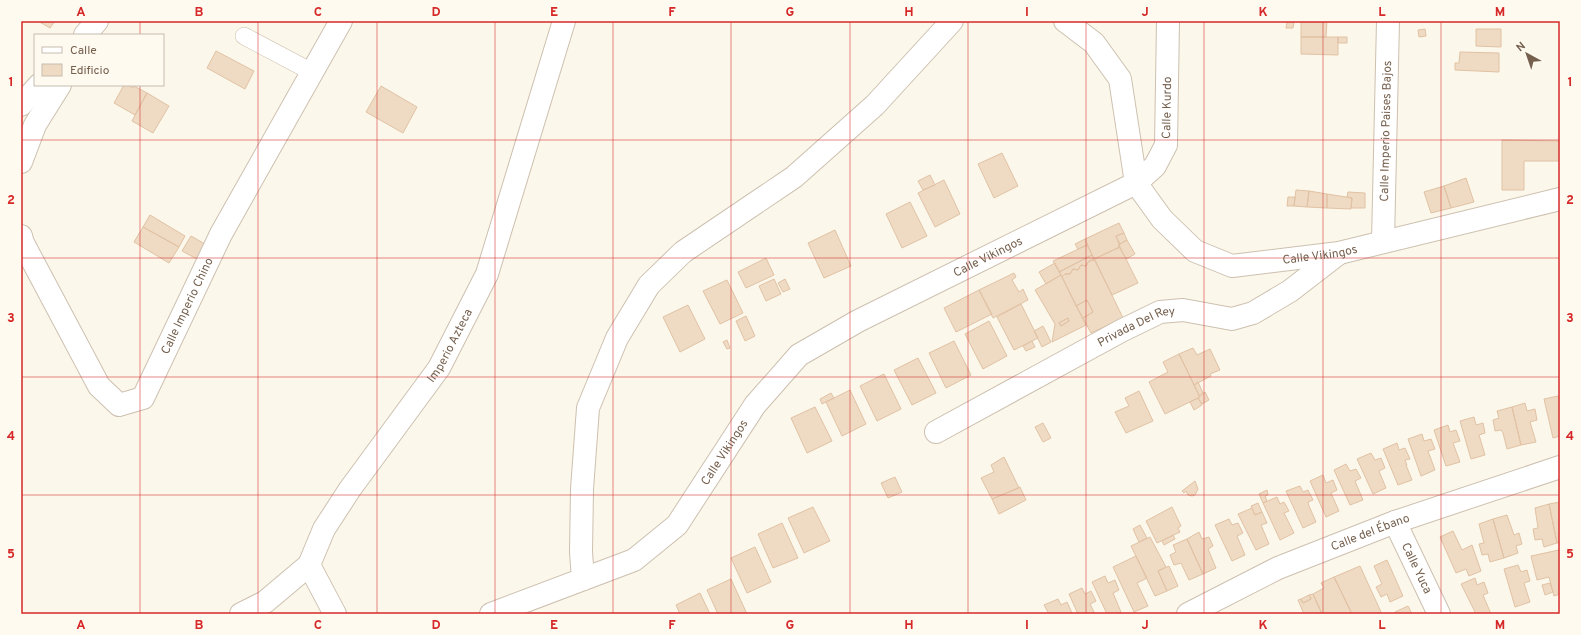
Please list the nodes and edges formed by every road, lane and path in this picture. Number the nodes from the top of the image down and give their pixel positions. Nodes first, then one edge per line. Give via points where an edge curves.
1 (99, 21) edge
2 (341, 21) edge
3 (564, 21) edge
4 (952, 21) edge
5 (1065, 21) edge
6 (1168, 21) edge
7 (1388, 21) edge
8 (86, 34) edge
9 (92, 34) edge
10 (244, 36) dead end
11 (312, 72) junction
12 (38, 86) edge
13 (59, 86) edge
14 (21, 105) edge
15 (21, 162) edge
16 (1136, 183) junction
17 (1560, 199) edge
18 (21, 236) edge
19 (1383, 241) junction
20 (1339, 253) junction
21 (936, 432) dead end
22 (1560, 467) edge
23 (1395, 522) junction
24 (309, 565) junction
25 (583, 579) junction
26 (241, 614) edge
27 (335, 614) edge
28 (491, 614) edge
29 (1188, 614) edge
30 (1439, 614) edge

1 - 8 street
1 - 9 street
2 - 11 street, Calle Imperio Chino
3 - 24 street, Imperio Azteca via 487,274 439,368 350,489 324,529
4 - 25 street via 875,105 794,177 683,252 649,285 617,338 588,408 582,489
5 - 16 street via 1094,43 1120,79
6 - 16 street, Calle Kurdo via 1166,145 1155,166
7 - 19 street, Calle Imperio Paises Bajos
10 - 11 lane
11 - 18 street, Calle Imperio Chino via 221,234 143,398 119,405 99,386
12 - 14 street
13 - 15 street via 35,125
16 - 20 street, Calle Vikingos via 1162,219 1196,251 1232,266
16 - 25 street, Calle Vikingos via 858,321 799,355 755,404 677,524 634,560
17 - 19 street, Calle Vikingos
19 - 20 street, Calle Vikingos
20 - 21 street, Privada Del Rey via 1290,290 1253,313 1232,319 1182,310 1160,312
22 - 23 street, Calle del Ébano
23 - 29 street, Calle del Ébano via 1278,568
23 - 30 street, Calle Yuca
24 - 26 street, Imperio Azteca via 265,602
24 - 27 street
25 - 28 street, Calle Vikingos

